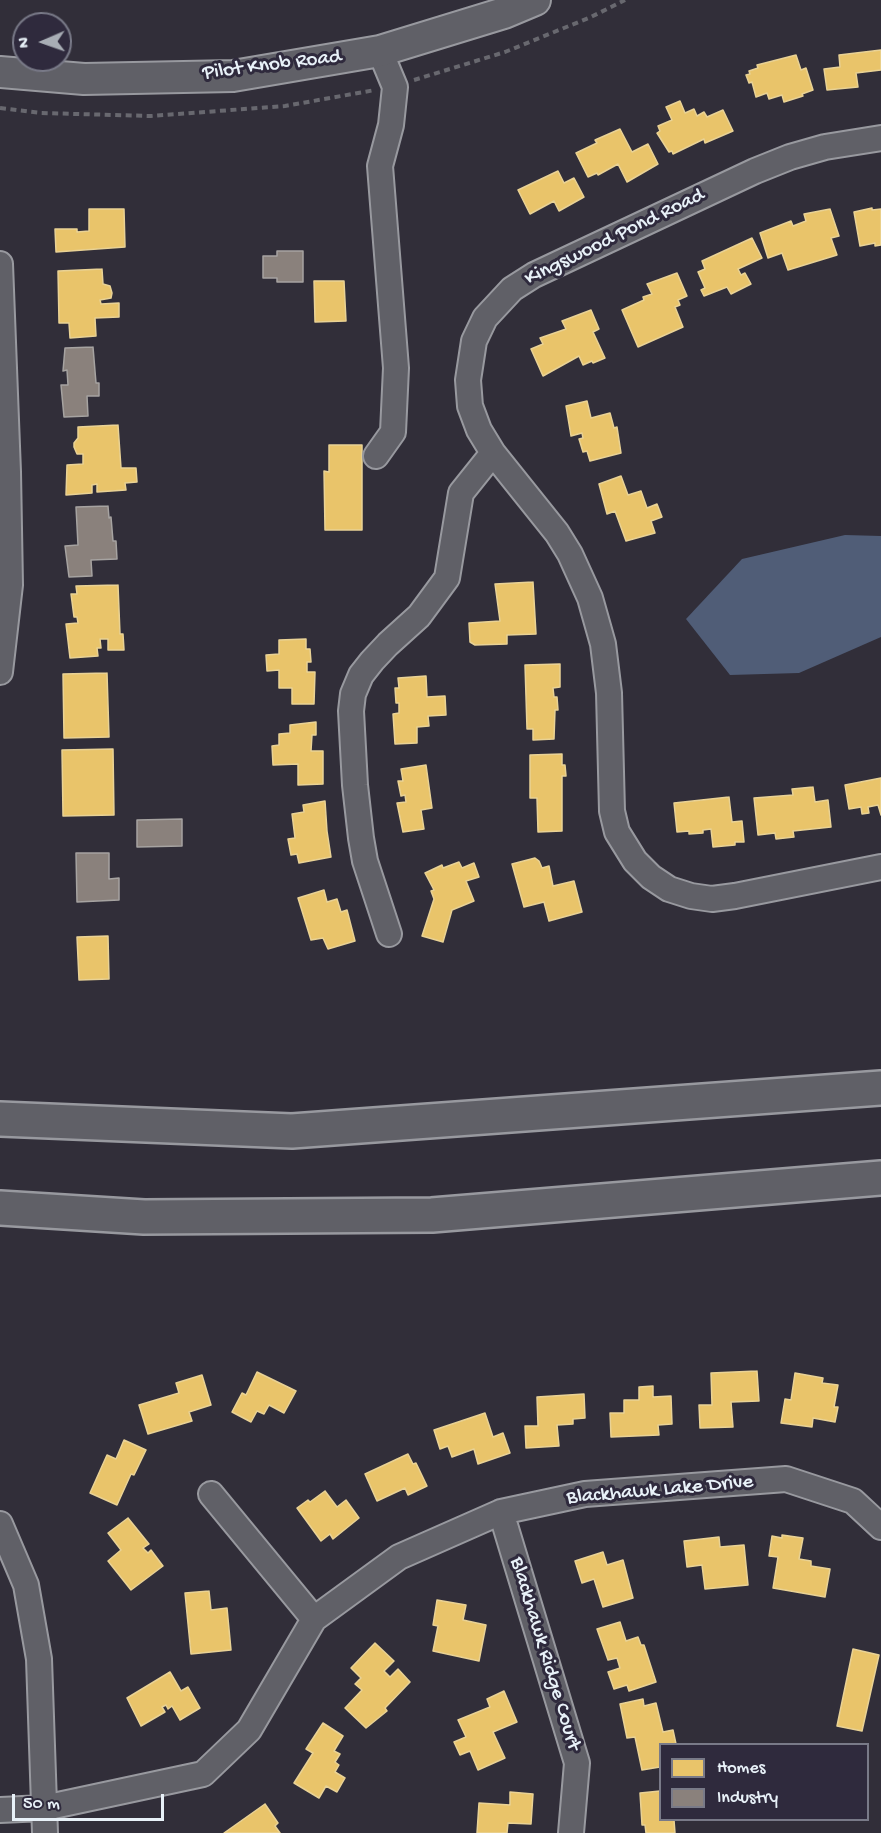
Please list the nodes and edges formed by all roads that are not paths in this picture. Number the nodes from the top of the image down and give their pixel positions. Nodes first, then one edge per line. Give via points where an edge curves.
1 (535, 0) edge
2 (380, 51) junction
3 (0, 72) edge
4 (881, 138) edge
5 (0, 264) edge
6 (493, 453) junction
7 (376, 456) dead end
8 (5, 586) edge
9 (0, 672) edge
10 (881, 867) edge
11 (389, 934) dead end
12 (881, 1088) edge
13 (0, 1119) edge
14 (881, 1178) edge
15 (0, 1208) edge
16 (211, 1494) dead end
17 (501, 1512) junction
18 (0, 1524) edge
19 (881, 1527) edge
20 (314, 1619) junction
21 (44, 1808) junction
22 (0, 1810) edge
23 (45, 1833) edge
24 (571, 1833) edge

1 - 2 main road, Pilot Knob Road
2 - 3 main road, Pilot Knob Road via 233,76 84,79
2 - 7 street via 395,87 391,125 380,166 396,368 393,432
4 - 6 street, Kingswood Pond Road via 825,147 781,160 534,275 512,289 485,318 474,341 469,367 470,406
5 - 8 street via 8,472
6 - 10 street, Kingswood Pond Road via 557,533 590,598 603,644 609,693 612,811 622,842 643,870 669,889 712,899
6 - 11 street via 461,493 447,578 419,616 372,661 353,694 354,764 365,861
8 - 9 street
12 - 13 highway via 292,1131
14 - 15 highway via 432,1215 144,1217
16 - 20 street
17 - 19 street, Blackhawk Lake Drive via 585,1494 786,1479 853,1501
17 - 20 street, Blackhawk Lake Drive via 399,1557
17 - 24 street, Blackhawk Ridge Court via 577,1763
18 - 21 street via 26,1585 39,1659
20 - 21 street, Blackhawk Lake Drive via 249,1730 203,1774
21 - 22 street, Blackhawk Lake Drive
21 - 23 street

